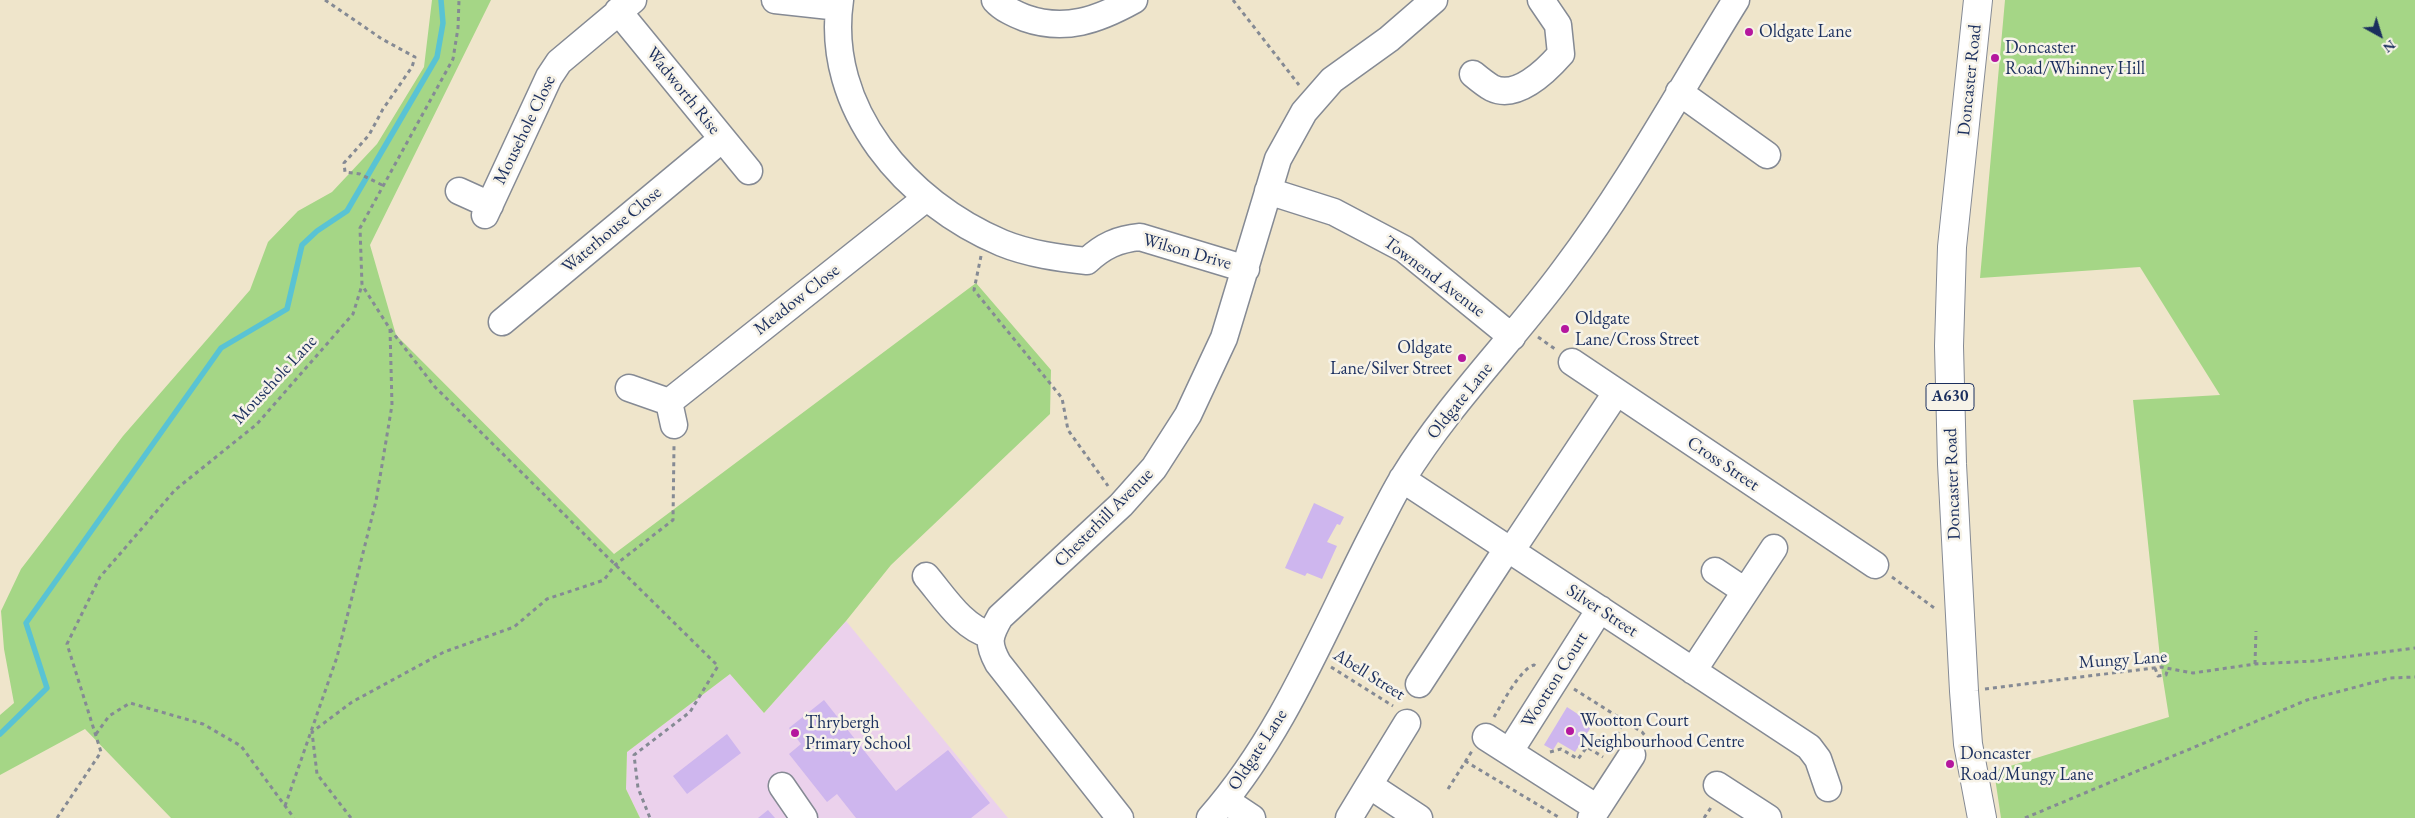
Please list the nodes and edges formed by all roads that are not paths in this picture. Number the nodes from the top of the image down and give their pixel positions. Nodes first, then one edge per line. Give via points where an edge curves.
1 (775, 0) edge
2 (995, 0) edge
3 (1134, 0) edge
4 (1434, 0) edge
5 (1541, 0) edge
6 (1736, 0) edge
7 (1978, 0) edge
8 (839, 4) edge
9 (626, 6) edge
10 (1473, 74) dead end
11 (1679, 92) junction
12 (722, 139) junction
13 (1767, 155) dead end
14 (749, 170) dead end
15 (459, 191) dead end
16 (1268, 192) junction
17 (925, 198) junction
18 (1246, 269) junction
19 (502, 322) dead end
20 (1517, 331) junction
21 (1572, 362) road end
22 (629, 388) dead end
23 (1616, 393) junction
24 (1402, 479) junction
25 (1774, 548) dead end
26 (1509, 550) junction
27 (1875, 565) road end
28 (1715, 571) dead end
29 (926, 576) dead end
30 (1745, 591) junction
31 (1600, 609) junction
32 (990, 635) junction
33 (1693, 671) junction
34 (1419, 684) dead end
35 (1401, 715) road end
36 (1486, 737) dead end
37 (1510, 751) junction
38 (1632, 755) dead end
39 (1717, 785) dead end
40 (782, 786) dead end
41 (1369, 786) junction
42 (1828, 788) dead end
43 (1980, 806) edge
44 (1218, 809) edge
45 (1594, 813) edge
46 (804, 818) edge
47 (1120, 818) edge
48 (1252, 818) edge
49 (1349, 818) edge
50 (1419, 818) edge
51 (1768, 818) edge

1 - 8 street
2 - 3 street via 1015,14 1040,23 1068,25 1094,18
4 - 16 street, Chesterhill Avenue via 1389,39 1332,80 1312,102 1278,159
5 - 10 street via 1558,25 1561,54 1554,62 1530,82 1512,90 1493,88
6 - 11 street, Oldgate Lane
7 - 43 main road, Doncaster Road / A630 via 1952,247 1949,336 1958,611 1968,744
8 - 17 street, Wilson Drive via 838,51 845,85 861,120 891,164
9 - 12 street, Wadworth Rise
9 - 15 street, Mousehole Close via 559,62 487,210
11 - 13 street
11 - 20 street, Oldgate Lane via 1614,201
12 - 14 street, Wadworth Rise
12 - 19 street, Waterhouse Close
16 - 18 street, Chesterhill Avenue
16 - 20 street, Townend Avenue via 1334,212 1404,249
17 - 18 street, Wilson Drive via 989,237 1035,253 1087,261 1101,248 1123,239 1140,237
17 - 22 street, Meadow Close via 672,413
18 - 32 street, Chesterhill Avenue via 1224,338 1188,414 1154,468 1122,505 1000,617
20 - 24 street, Oldgate Lane via 1431,436
21 - 23 street, Cross Street
23 - 26 street
23 - 27 street, Cross Street
24 - 26 street, Silver Street
24 - 44 street, Oldgate Lane via 1313,656 1264,744
25 - 30 street
26 - 31 street, Silver Street
26 - 34 street
28 - 30 street
29 - 32 street via 967,623 978,632
30 - 33 street
31 - 33 street, Silver Street
31 - 37 street, Wootton Court
32 - 47 street via 991,651 998,663
33 - 42 street, Silver Street via 1809,747 1818,759
35 - 41 street
36 - 37 street
37 - 45 street
38 - 45 street
39 - 51 street
40 - 46 street
41 - 49 street
41 - 50 street
44 - 48 street

